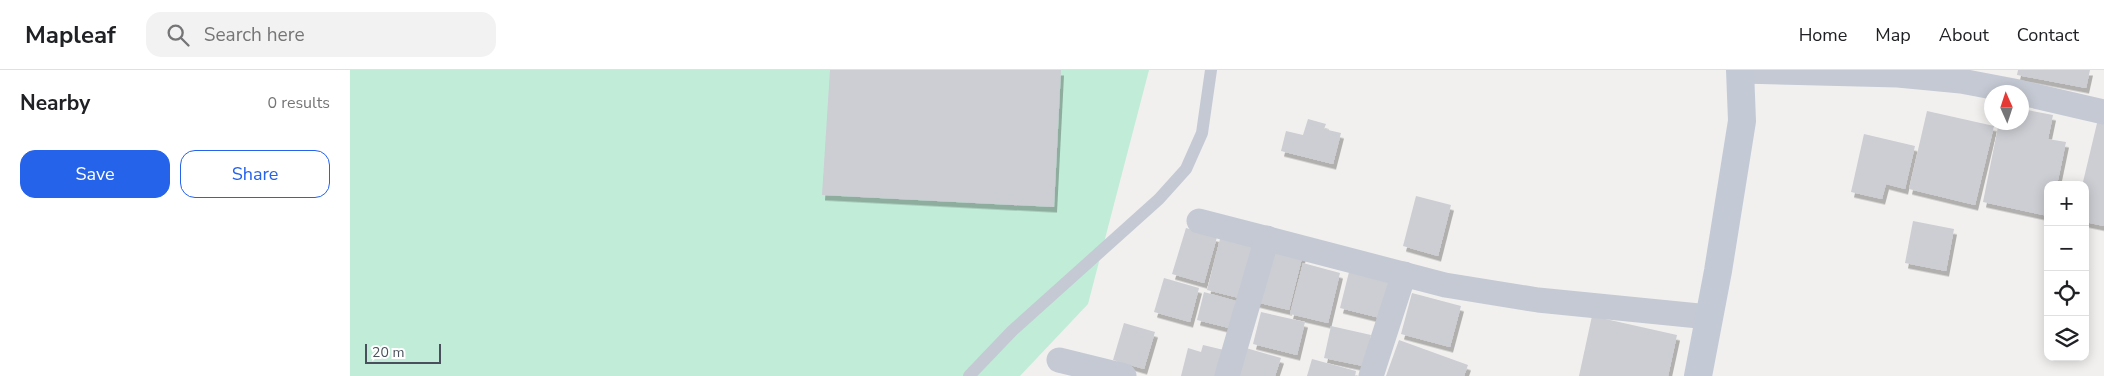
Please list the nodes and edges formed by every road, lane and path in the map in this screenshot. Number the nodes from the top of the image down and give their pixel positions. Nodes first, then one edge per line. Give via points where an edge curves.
1 (1211, 70) edge
2 (1740, 70) edge
3 (1984, 86) edge
4 (2029, 95) edge
5 (2104, 112) edge
6 (1199, 221) dead end
7 (1267, 238) junction
8 (1404, 274) junction
9 (1709, 317) junction
10 (1059, 360) dead end
11 (969, 376) edge
12 (1124, 376) edge
13 (1228, 376) edge
14 (1371, 376) edge
15 (1698, 376) edge

1 - 11 lane via 1202,133 1186,169 1159,198 1012,331
2 - 3 street via 1898,74
2 - 9 street via 1742,121
4 - 5 street
6 - 7 street
7 - 8 street
7 - 13 street
8 - 9 street via 1446,285 1538,300
8 - 14 street
9 - 15 street
10 - 12 street

